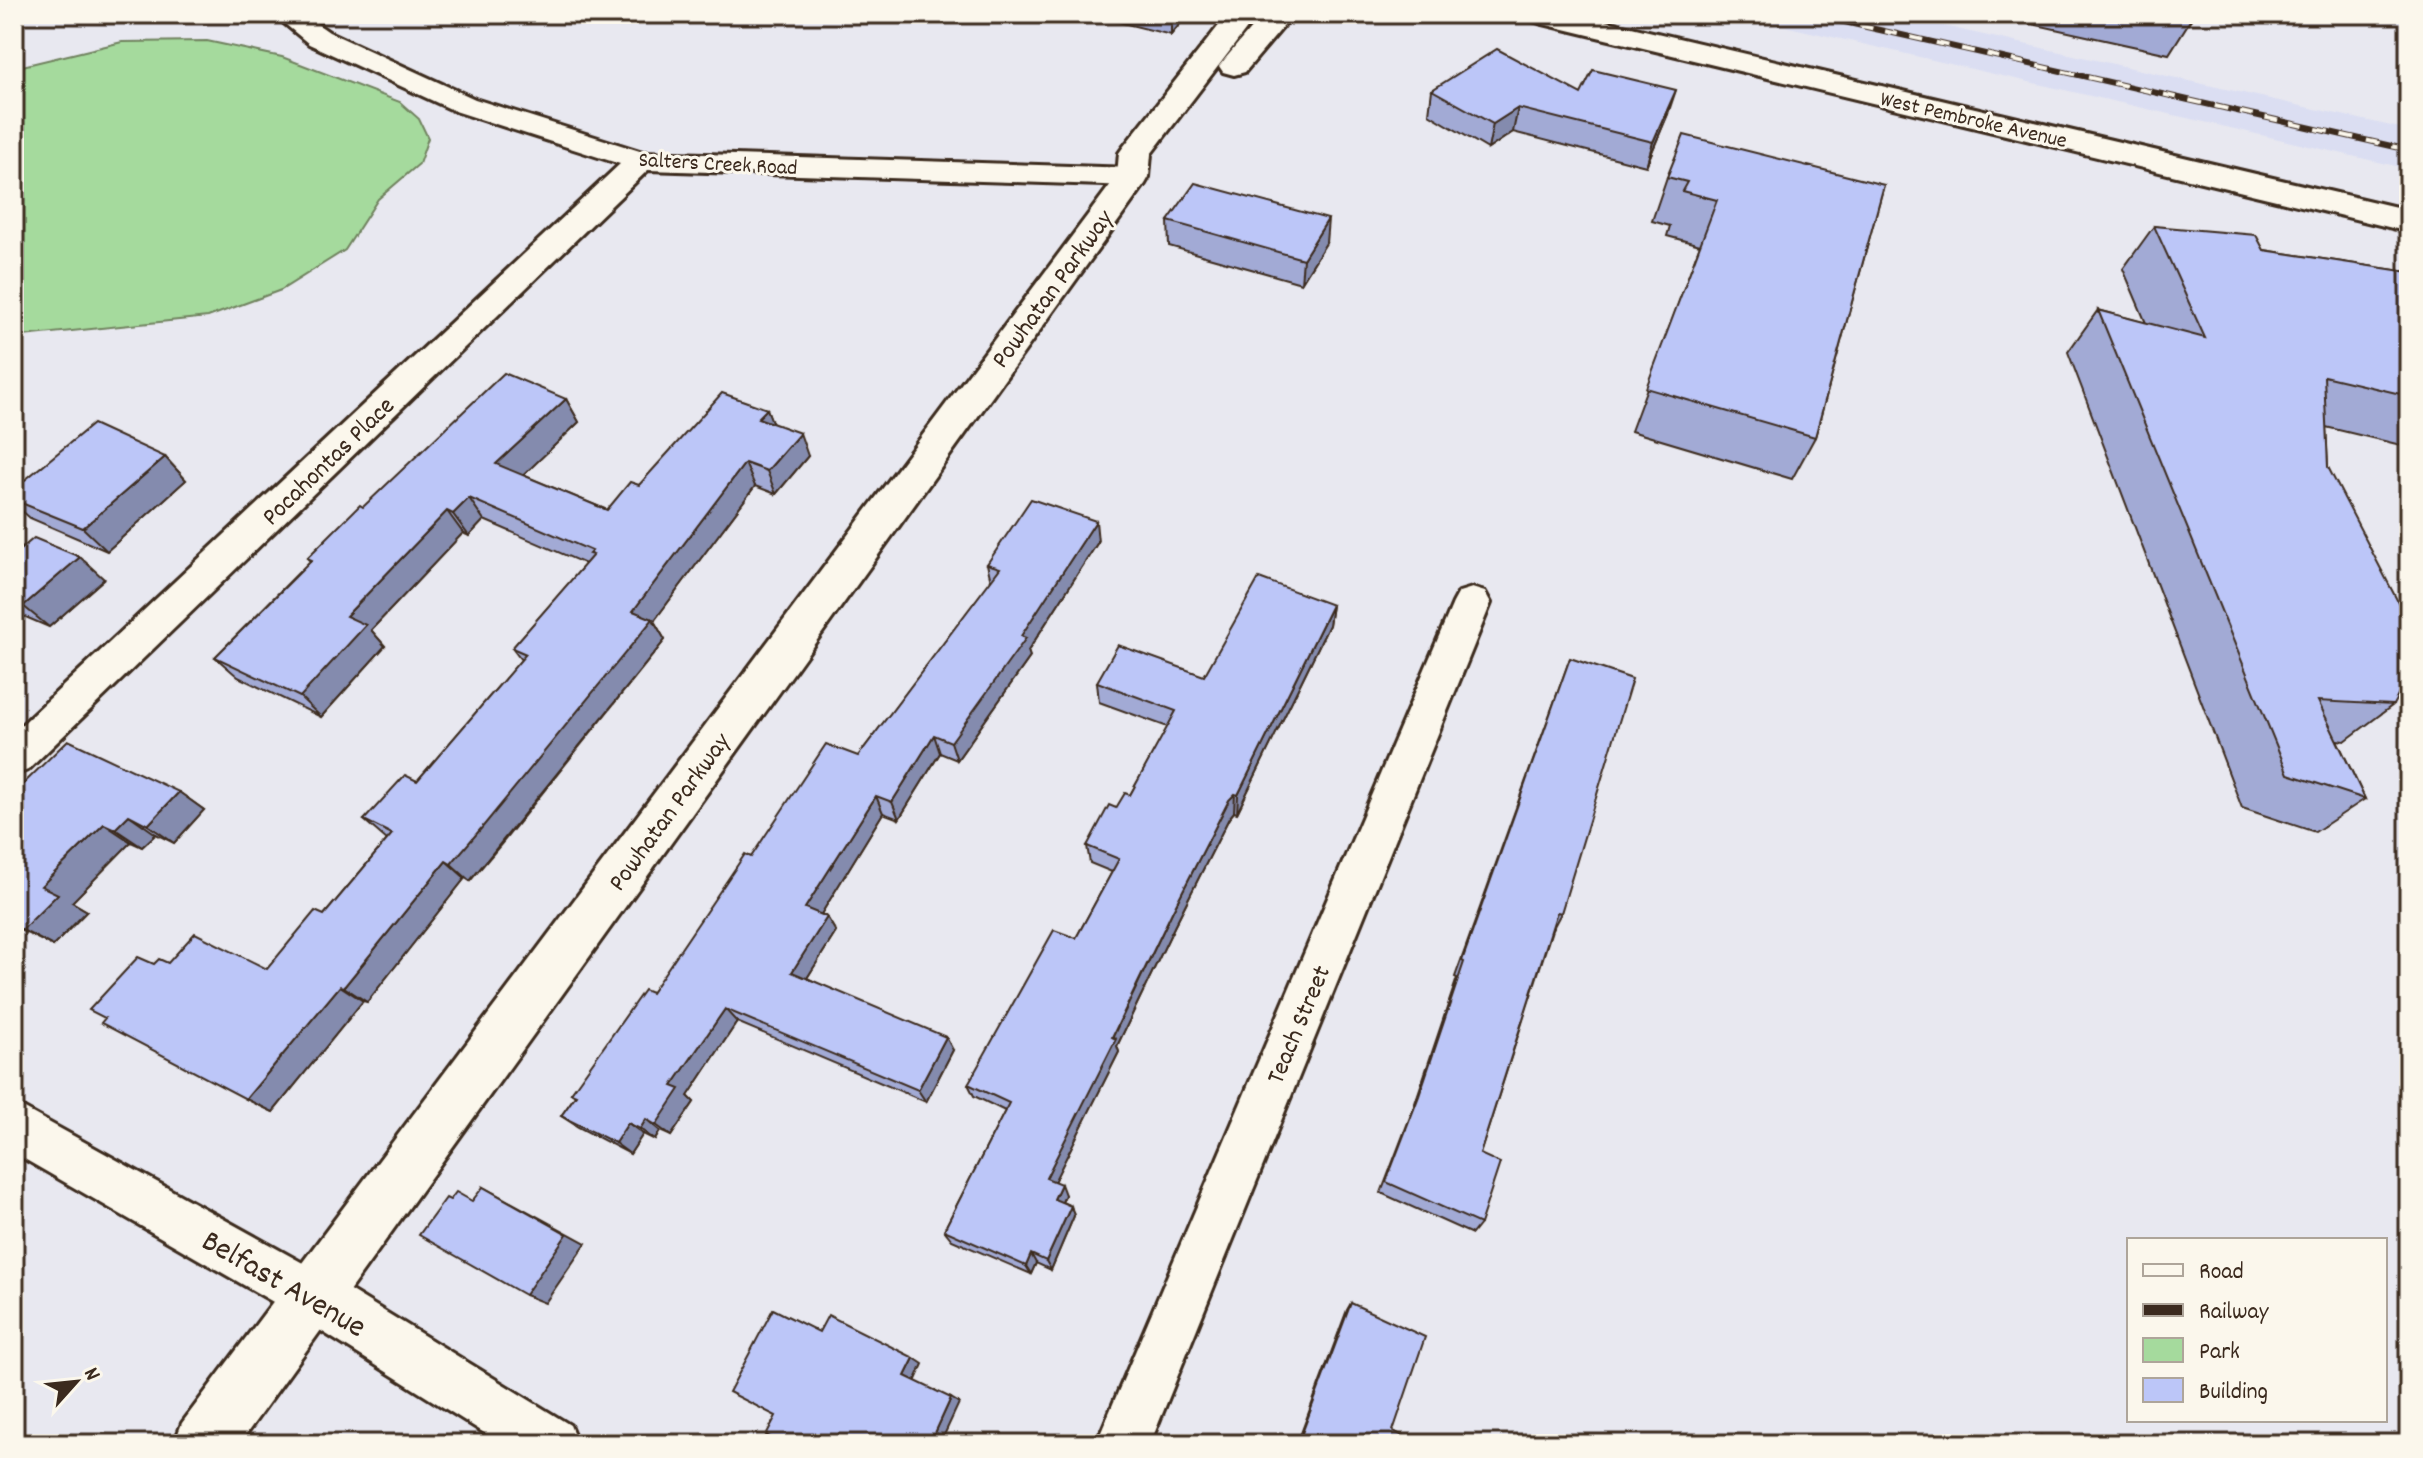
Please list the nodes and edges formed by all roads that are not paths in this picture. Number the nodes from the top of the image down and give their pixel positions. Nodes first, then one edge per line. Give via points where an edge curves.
1 (286, 14) edge
2 (1243, 14) edge
3 (1279, 14) edge
4 (1539, 14) edge
5 (641, 161) junction
6 (1133, 177) junction
7 (2409, 221) edge
8 (1472, 603) dead end
9 (14, 758) edge
10 (14, 1127) edge
11 (312, 1296) junction
12 (203, 1444) edge
13 (551, 1444) edge
14 (1123, 1444) edge

1 - 5 street, Salters Creek Road via 319,38 465,105
2 - 6 main road, Powhatan Parkway via 1135,153
3 - 6 main road, Powhatan Parkway via 1161,166
4 - 7 main road, West Pembroke Avenue
5 - 6 street, Salters Creek Road
5 - 9 street, Pocahontas Place
6 - 11 main road, Powhatan Parkway
8 - 14 street, Teach Street
10 - 11 street, Belfast Avenue
11 - 12 main road, Powhatan Parkway
11 - 13 street, Belfast Avenue

